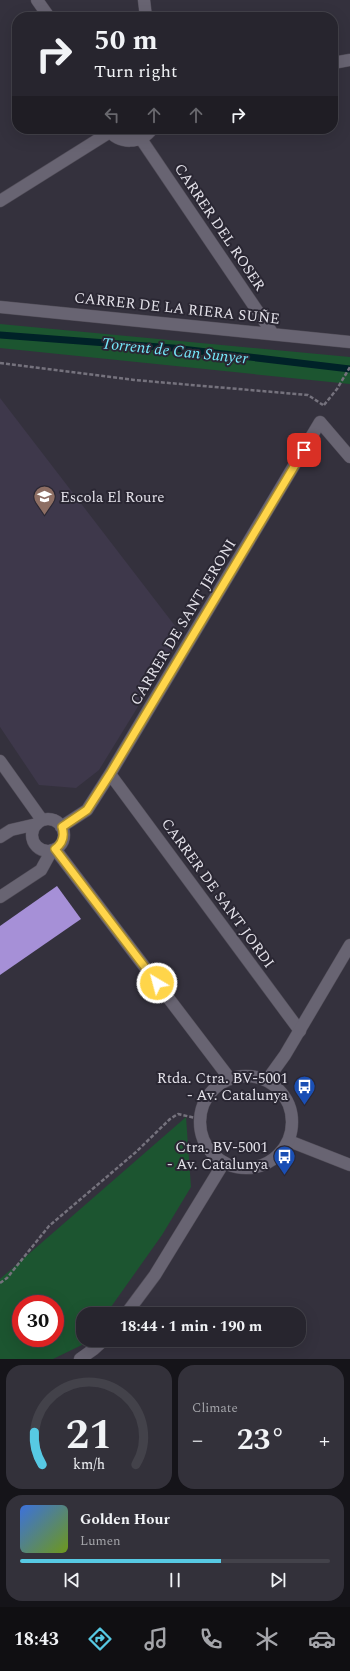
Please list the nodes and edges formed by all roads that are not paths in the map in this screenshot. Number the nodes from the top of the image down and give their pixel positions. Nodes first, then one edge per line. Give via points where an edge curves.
1 (36, 0) edge
2 (144, 0) edge
3 (45, 12) edge
4 (145, 12) edge
5 (350, 60) edge
6 (338, 62) edge
7 (103, 134) edge
8 (113, 134) edge
9 (148, 134) edge
10 (141, 139) junction
11 (0, 201) edge
12 (0, 307) edge
13 (273, 334) junction
14 (350, 342) edge
15 (350, 457) edge
16 (0, 761) edge
17 (110, 774) junction
18 (39, 822) junction
19 (62, 827) junction
20 (0, 837) edge
21 (54, 849) junction
22 (0, 897) edge
23 (350, 945) edge
24 (300, 1032) junction
25 (230, 1079) junction
26 (267, 1080) junction
27 (289, 1141) junction
28 (223, 1164) junction
29 (350, 1165) edge
30 (131, 1307) edge
31 (96, 1347) edge
32 (80, 1359) edge

1 - 3 street
2 - 4 street
5 - 6 street
7 - 11 street
8 - 10 street via 126,141
9 - 10 street
10 - 13 street, CARRER DEL ROSER
12 - 13 street, CARRER DE LA RIERA SUÑE
13 - 14 street, CARRER DE LA RIERA SUÑE
15 - 17 street, CARRER DE SANT JERONI via 320,422
16 - 18 street
17 - 19 street, CARRER DE SANT JERONI via 87,810
17 - 24 street, CARRER DE SANT JORDI
18 - 19 street via 53,820
18 - 20 street via 11,830
18 - 21 street via 33,831 33,840 42,850
19 - 21 street via 61,844
21 - 22 street via 41,870
21 - 25 street
23 - 24 street
24 - 26 street
25 - 26 street via 255,1076
25 - 28 street via 217,1086 206,1098 200,1119 201,1135 206,1146
26 - 27 street via 285,1096 292,1113
27 - 28 street via 284,1150 272,1161 261,1166 245,1168
27 - 29 street
28 - 30 street via 154,1275
31 - 32 street

